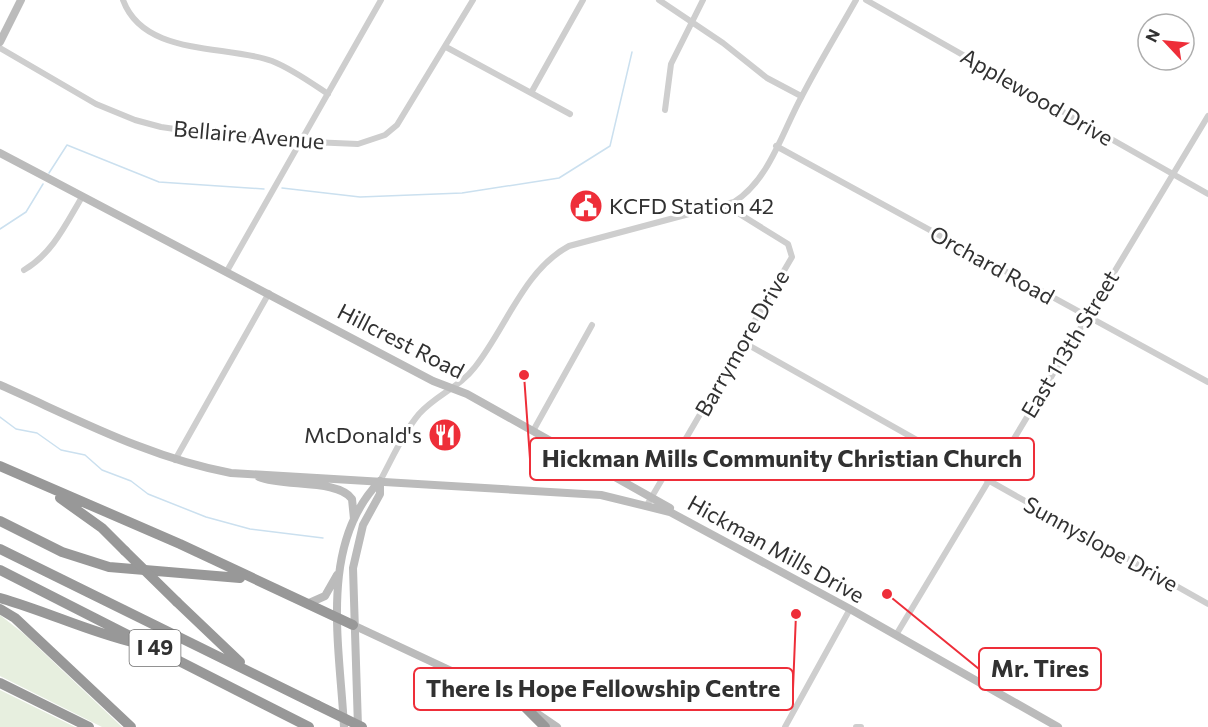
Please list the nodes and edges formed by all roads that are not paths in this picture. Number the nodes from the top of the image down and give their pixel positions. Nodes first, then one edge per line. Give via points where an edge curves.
1 (21, 0) edge
2 (123, 0) edge
3 (381, 0) edge
4 (473, 0) edge
5 (583, 0) edge
6 (659, 0) edge
7 (703, 0) edge
8 (856, 0) edge
9 (866, 0) edge
10 (691, 21) junction
11 (0, 42) edge
12 (446, 47) junction
13 (0, 48) edge
14 (531, 93) junction
15 (328, 94) junction
16 (801, 96) junction
17 (665, 110) dead end
18 (570, 114) dead end
19 (1208, 116) edge
20 (301, 142) junction
21 (776, 146) junction
22 (0, 153) edge
23 (1173, 174) junction
24 (1208, 194) edge
25 (82, 196) junction
26 (725, 205) junction
27 (24, 270) dead end
28 (227, 271) junction
29 (269, 293) junction
30 (1086, 317) junction
31 (592, 325) dead end
32 (743, 342) junction
33 (1208, 382) edge
34 (0, 385) edge
35 (453, 389) junction
36 (533, 431) junction
37 (175, 460) junction
38 (0, 466) edge
39 (250, 474) junction
40 (988, 480) junction
41 (380, 481) junction
42 (44, 486) junction
43 (649, 501) junction
44 (0, 521) edge
45 (354, 521) junction
46 (699, 525) joint
47 (0, 549) edge
48 (339, 569) junction
49 (0, 570) edge
50 (255, 581) junction
51 (0, 598) edge
52 (307, 604) junction
53 (1208, 604) edge
54 (0, 609) edge
55 (850, 609) junction
56 (339, 619) junction
57 (353, 625) junction
58 (896, 635) junction
59 (153, 647) junction
60 (255, 673) junction
61 (0, 682) edge
62 (521, 703) junction
63 (1048, 725) edge
64 (89, 727) edge
65 (131, 727) edge
66 (309, 727) edge
67 (344, 727) edge
68 (360, 727) edge
69 (545, 727) edge
70 (557, 727) edge
71 (785, 727) edge
72 (1058, 727) edge

1 - 11 street
2 - 15 street via 128,13 158,35 272,61
3 - 15 street
4 - 12 street
5 - 14 street
6 - 10 street
7 - 10 street
8 - 16 street
9 - 23 street, Applewood Drive
10 - 16 street via 767,78
10 - 17 street via 671,64
12 - 14 street
12 - 20 street, Bellaire Avenue via 397,125 373,141
13 - 20 street, Bellaire Avenue via 96,104 135,120 244,139
14 - 18 street
15 - 20 street
16 - 21 street
19 - 23 street, East 113th Street
20 - 28 street
21 - 26 street via 756,185
21 - 30 street, Orchard Road
22 - 25 street, Hillcrest Road
23 - 24 street, Applewood Drive
23 - 30 street, East 113th Street
25 - 27 street via 53,243 34,265
25 - 28 street, Hillcrest Road
26 - 32 street, Barrymore Drive via 788,244 792,257
26 - 35 street via 569,246 556,253 523,293 477,365
28 - 29 street, Hillcrest Road
29 - 35 street, Hillcrest Road
29 - 37 street
30 - 33 street, Orchard Road
30 - 40 street, East 113th Street
31 - 36 street
32 - 40 street, Sunnyslope Drive
32 - 43 street, Barrymore Drive
34 - 37 street
35 - 36 street, Hillcrest Road
35 - 41 street via 420,414
36 - 43 street, Hillcrest Road
37 - 39 street
38 - 42 highway
39 - 41 street
39 - 45 street via 280,484 341,489 352,499
40 - 53 street, Sunnyslope Drive
40 - 58 street, East 113th Street
41 - 43 street
41 - 45 street
41 - 57 street via 380,494 356,546
42 - 50 highway
42 - 60 highway, bridge via 102,528 219,644
43 - 46 street, Hillcrest Road
44 - 50 highway via 62,552 109,567 208,573
45 - 48 street
46 - 55 street, Hickman Mills Drive
47 - 60 highway, I 49
48 - 52 street via 325,596
48 - 56 street
49 - 59 highway, I 49
50 - 52 highway
51 - 59 highway via 102,635
52 - 56 highway
54 - 65 highway via 15,618
55 - 58 street, Hickman Mills Drive
55 - 71 street
56 - 57 highway
56 - 67 street
57 - 62 street
57 - 68 street
58 - 63 street, Hickman Mills Drive
59 - 66 highway, I 49
60 - 68 highway, I 49, bridge
61 - 64 highway
62 - 69 highway
62 - 70 street
63 - 72 street, Hickman Mills Drive

